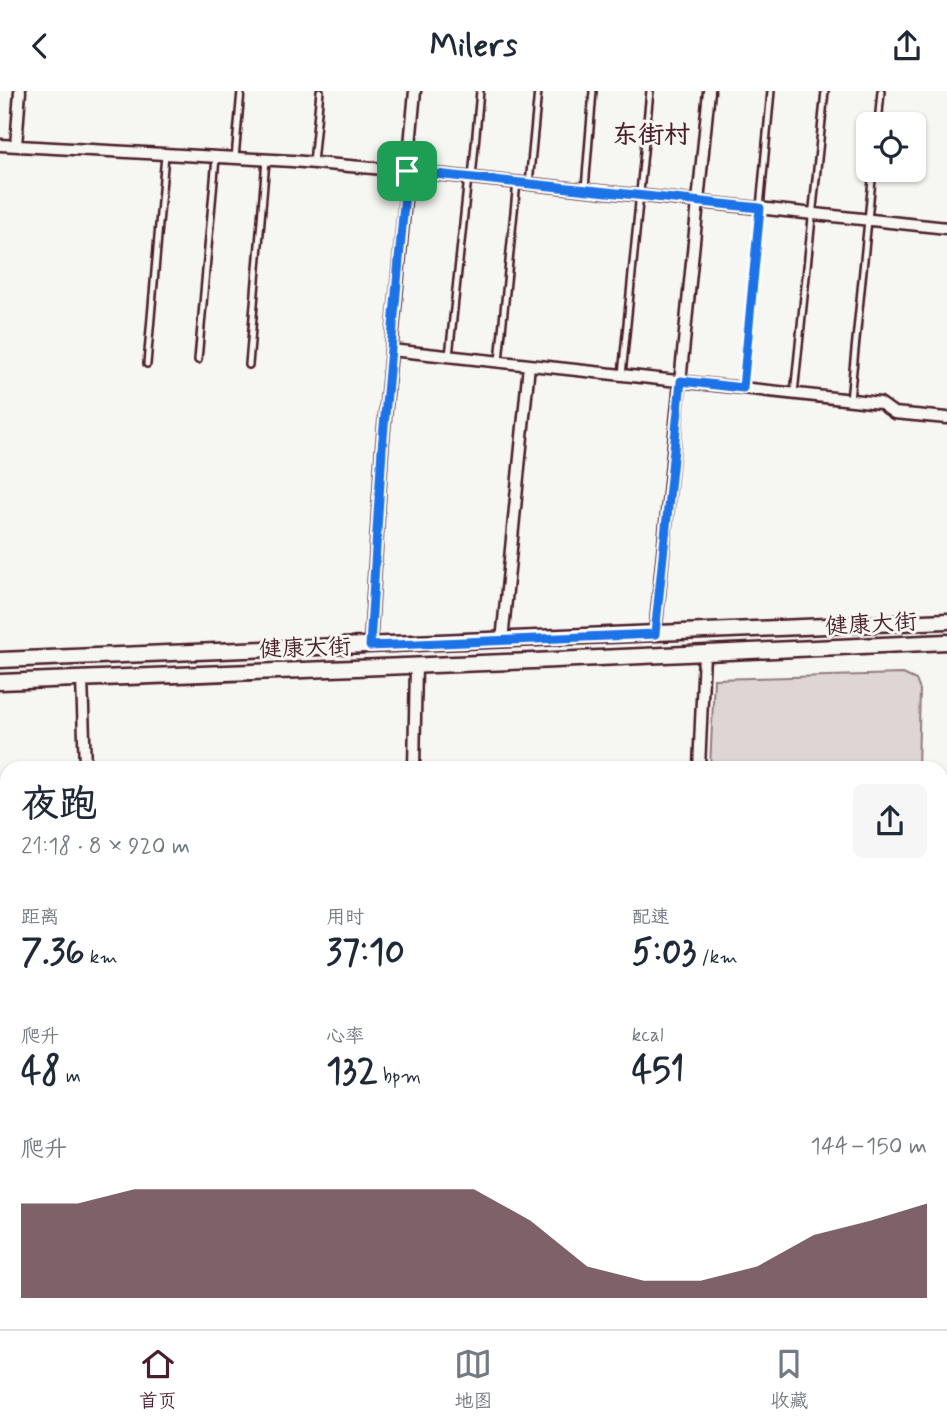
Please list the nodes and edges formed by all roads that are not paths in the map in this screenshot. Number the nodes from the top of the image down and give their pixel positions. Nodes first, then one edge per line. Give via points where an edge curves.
1 (20, 91) edge
2 (241, 91) edge
3 (320, 91) edge
4 (415, 91) edge
5 (480, 91) edge
6 (538, 91) edge
7 (593, 91) edge
8 (650, 91) edge
9 (709, 91) edge
10 (771, 91) edge
11 (825, 91) edge
12 (881, 91) edge
13 (879, 112) edge
14 (0, 145) edge
15 (16, 146) junction
16 (165, 155) junction
17 (216, 158) junction
18 (235, 159) junction
19 (265, 160) junction
20 (313, 163) junction
21 (407, 171) junction
22 (470, 177) junction
23 (872, 182) edge
24 (517, 183) junction
25 (528, 184) junction
26 (585, 190) junction
27 (640, 196) junction
28 (699, 202) junction
29 (760, 208) junction
30 (812, 214) junction
31 (868, 220) junction
32 (947, 228) edge
33 (391, 350) junction
34 (449, 356) junction
35 (198, 360) dead end
36 (499, 361) junction
37 (147, 364) dead end
38 (249, 365) dead end
39 (529, 365) junction
40 (622, 375) junction
41 (681, 381) junction
42 (743, 388) junction
43 (794, 394) junction
44 (850, 400) junction
45 (947, 418) edge
46 (947, 621) edge
47 (655, 634) junction
48 (502, 641) junction
49 (947, 642) edge
50 (370, 646) junction
51 (704, 654) junction
52 (0, 660) edge
53 (416, 666) junction
54 (82, 679) junction
55 (0, 683) edge
56 (85, 761) edge
57 (414, 761) edge
58 (699, 761) edge

1 - 15 street
2 - 18 lane
3 - 20 lane
4 - 21 street
5 - 22 lane
6 - 25 lane
7 - 26 lane
8 - 27 lane
9 - 28 street
10 - 29 lane
11 - 30 lane
12 - 13 lane
14 - 15 street
15 - 16 street
16 - 17 street
16 - 37 lane
17 - 18 street
17 - 35 lane
18 - 19 street
19 - 20 street
19 - 38 lane
20 - 21 street
21 - 22 street
21 - 33 street
22 - 24 street
22 - 34 lane
23 - 31 lane
24 - 25 street
24 - 36 lane
25 - 26 street
26 - 27 street
27 - 28 street
27 - 40 lane
28 - 29 street
28 - 41 street
29 - 30 street
29 - 42 lane
30 - 31 street
30 - 43 lane
31 - 32 street
31 - 44 lane
33 - 34 street
33 - 50 street
34 - 36 street
36 - 39 street
39 - 40 street
39 - 48 street
40 - 41 street
41 - 42 street
41 - 47 street
42 - 43 street
43 - 44 street
44 - 45 street via 880,403 894,414
46 - 47 main road, 健康大街
47 - 48 main road, 健康大街
48 - 50 main road, 健康大街
49 - 51 main road, 健康大街
50 - 52 main road, 健康大街
51 - 53 main road, 健康大街
51 - 58 street
53 - 54 main road, 健康大街
53 - 57 street
54 - 55 main road, 健康大街
54 - 56 street

